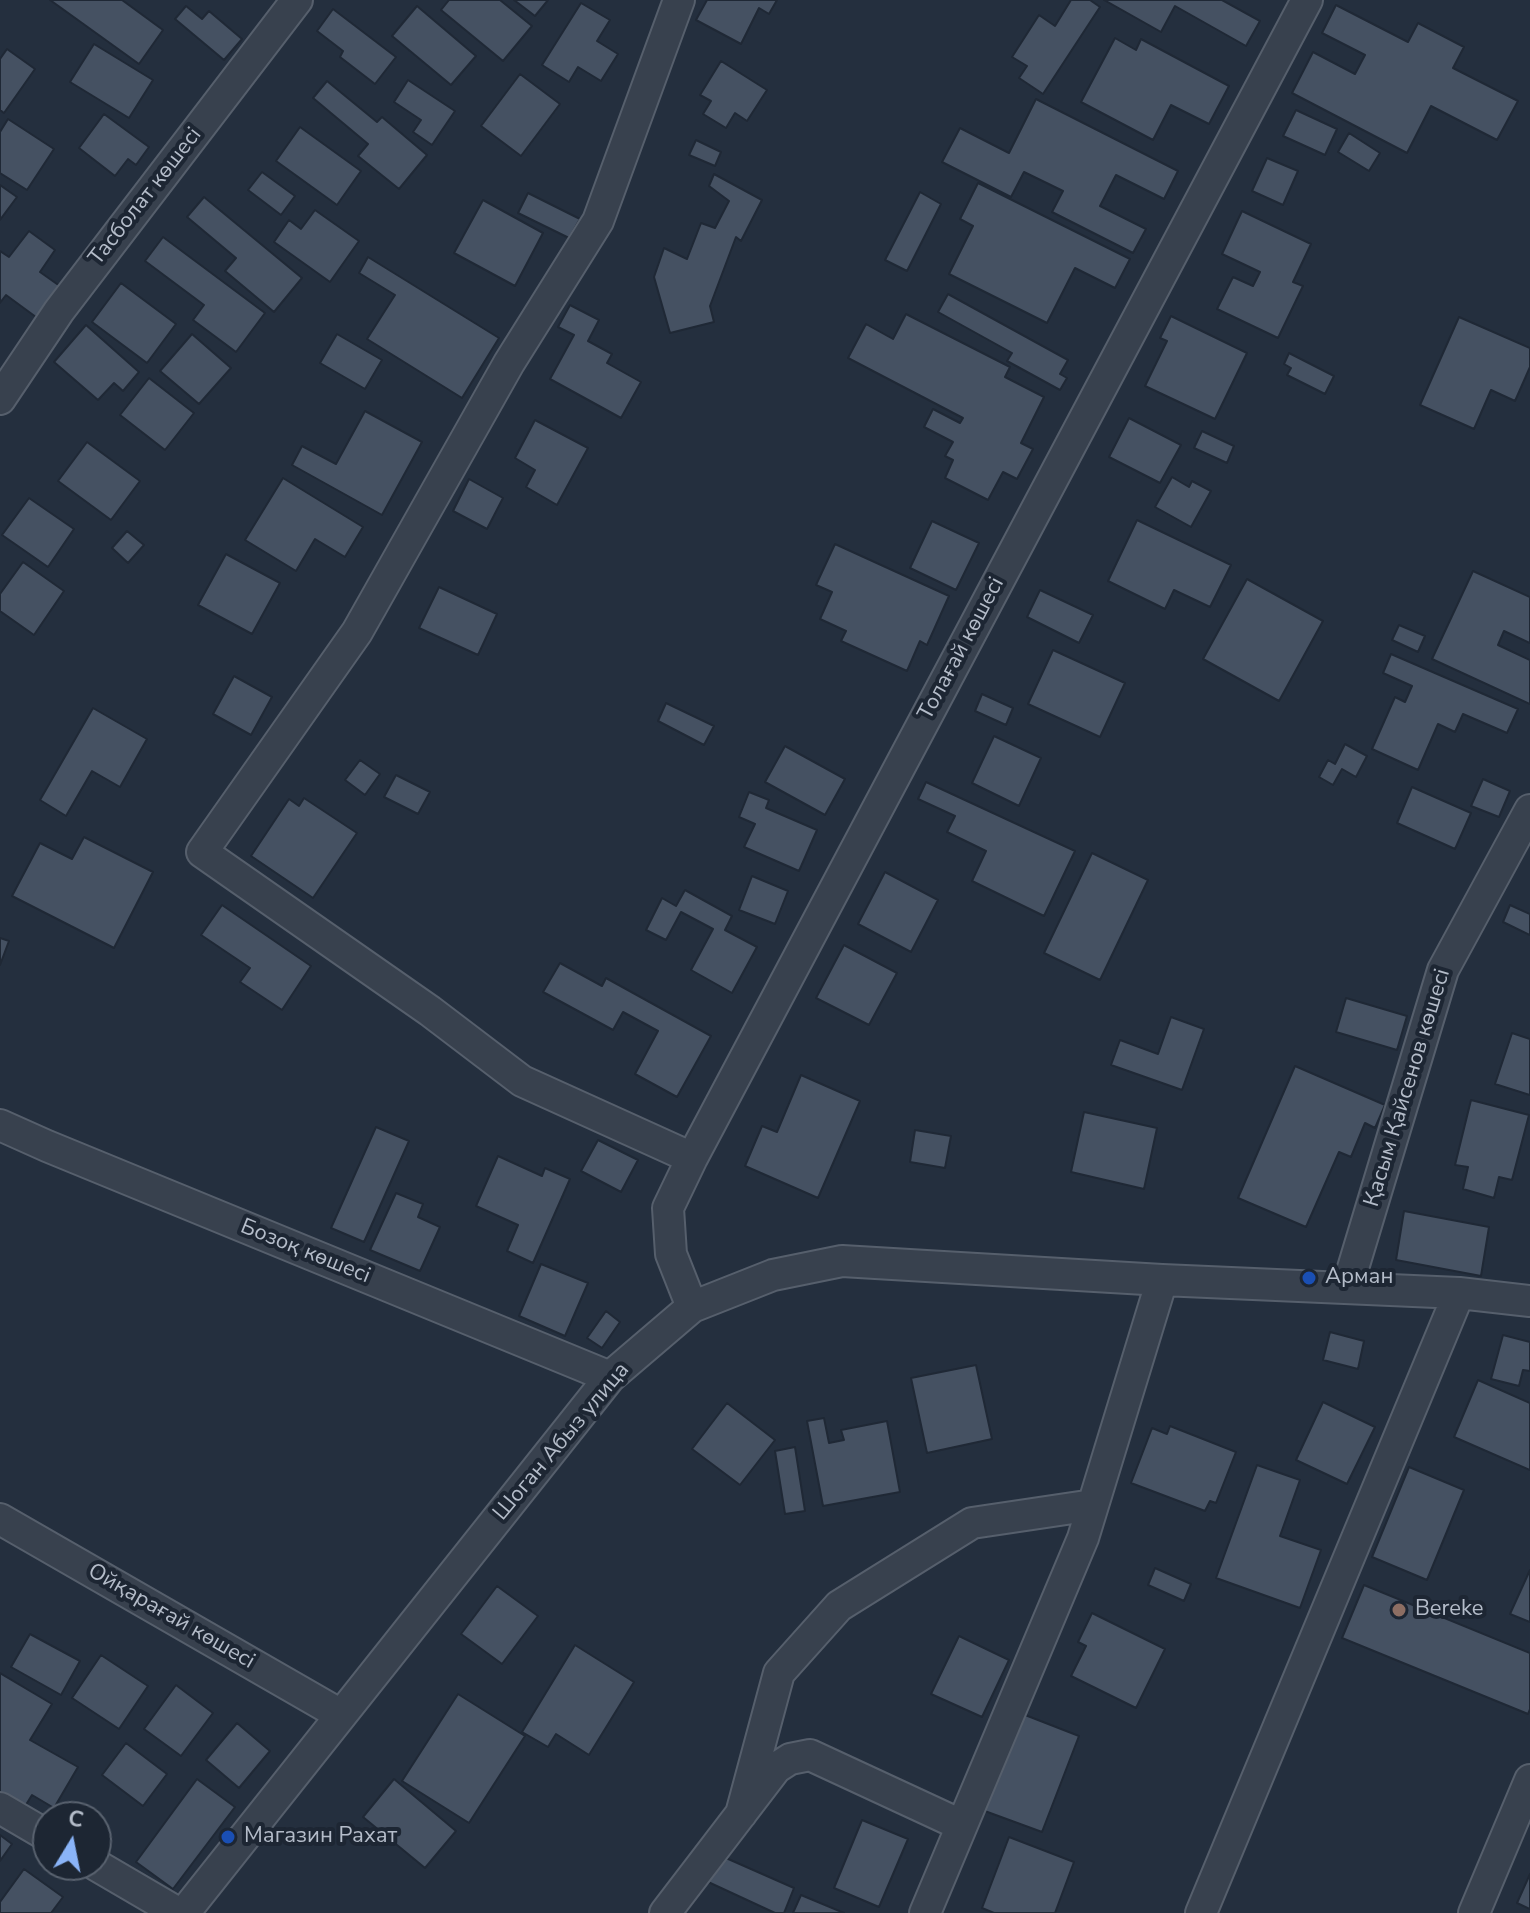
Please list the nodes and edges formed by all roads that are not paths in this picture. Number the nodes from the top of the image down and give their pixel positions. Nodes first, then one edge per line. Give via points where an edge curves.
1 (297, 0) edge
2 (679, 0) edge
3 (1307, 0) edge
4 (0, 399) edge
5 (1530, 810) edge
6 (0, 1125) edge
7 (692, 1158) junction
8 (1162, 1280) junction
9 (1347, 1288) junction
10 (1459, 1293) junction
11 (1530, 1301) edge
12 (692, 1307) junction
13 (610, 1377) junction
14 (1093, 1505) junction
15 (0, 1519) edge
16 (341, 1715) junction
17 (1530, 1780) edge
18 (0, 1808) edge
19 (741, 1814) junction
20 (961, 1825) junction
21 (32, 1827) edge
22 (112, 1874) edge
23 (181, 1913) edge
24 (665, 1913) edge
25 (925, 1913) edge
26 (1201, 1913) edge
27 (1474, 1913) edge

1 - 4 street, Тасболат көшесі via 59,311
2 - 7 street via 598,221 509,363 357,632 202,852 522,1081
3 - 7 street, Толағай көшесі
5 - 9 street, Қасым Қайсенов көшесі via 1443,970
6 - 13 street, Бозоқ көшесі
7 - 12 street, Толағай көшесі via 668,1208 671,1254
8 - 9 street, Шоган Абыз улица
8 - 12 street, Шоган Абыз улица via 842,1261 773,1275
8 - 14 street
9 - 10 street, Шоган Абыз улица
10 - 11 street, Шоган Абыз улица
10 - 26 street
12 - 13 street, Шоган Абыз улица
13 - 16 street, Шоган Абыз улица
14 - 19 street via 972,1523 839,1606 779,1673
14 - 20 street
15 - 16 street, Ойқарағай көшесі
16 - 23 street, Шоган Абыз улица
17 - 27 street
18 - 21 street
19 - 20 street via 776,1768 810,1755
19 - 24 street
20 - 25 street
22 - 23 street

